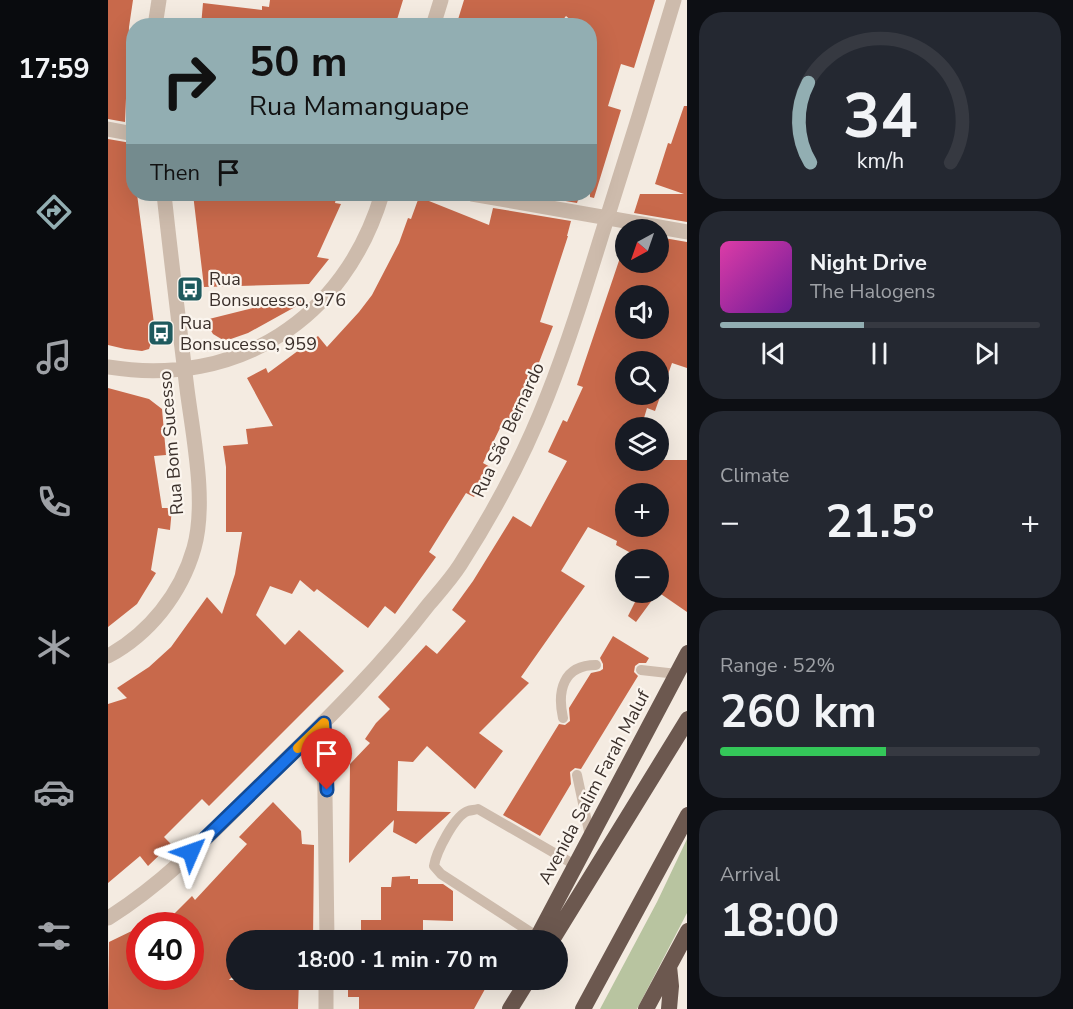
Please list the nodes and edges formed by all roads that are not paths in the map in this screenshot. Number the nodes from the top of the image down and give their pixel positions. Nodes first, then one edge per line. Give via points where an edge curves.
1 (159, 0) edge
2 (441, 0) edge
3 (674, 0) edge
4 (156, 18) edge
5 (435, 18) edge
6 (108, 129) edge
7 (126, 132) edge
8 (165, 201) edge
9 (379, 201) edge
10 (511, 201) edge
11 (607, 218) junction
12 (687, 232) edge
13 (108, 367) edge
14 (184, 369) junction
15 (687, 653) edge
16 (108, 656) edge
17 (596, 665) dead end
18 (641, 670) dead end
19 (677, 674) junction
20 (563, 718) dead end
21 (687, 719) edge
22 (324, 723) junction
23 (577, 775) dead end
24 (687, 814) edge
25 (590, 836) junction
26 (575, 865) junction
27 (108, 918) edge
28 (327, 930) edge
29 (528, 930) edge
30 (546, 930) edge
31 (548, 930) edge
32 (687, 931) edge
33 (669, 966) junction
34 (326, 990) edge
35 (511, 990) edge
36 (522, 990) edge
37 (326, 1009) edge
38 (501, 1009) edge
39 (510, 1009) edge
40 (583, 1009) edge
41 (646, 1009) edge
42 (669, 1009) edge

1 - 4 street
2 - 5 street
3 - 11 street, Rua São Bernardo
6 - 7 street
8 - 14 street, Rua Bom Sucesso
9 - 14 street via 356,256 319,305 292,328 258,347 226,360
10 - 11 street
11 - 12 street
11 - 22 street, Rua São Bernardo via 546,400 501,496 458,568 432,602
13 - 14 street via 134,371
14 - 16 street, Rua Bom Sucesso via 197,474 194,548 160,612 141,634
15 - 19 highway, Avenida Salim Farah Maluf
17 - 20 lane via 582,665 571,672 559,700
18 - 19 lane
19 - 25 highway, Avenida Salim Farah Maluf
21 - 31 highway
22 - 27 street, Rua São Bernardo via 171,871 138,900
22 - 28 street
23 - 25 lane
24 - 40 highway
25 - 26 highway, Avenida Salim Farah Maluf
26 - 29 lane via 478,809 457,818 434,866
26 - 30 highway, Avenida Salim Farah Maluf
32 - 33 highway
33 - 41 highway
33 - 42 highway
34 - 37 street
35 - 38 highway
36 - 39 highway

